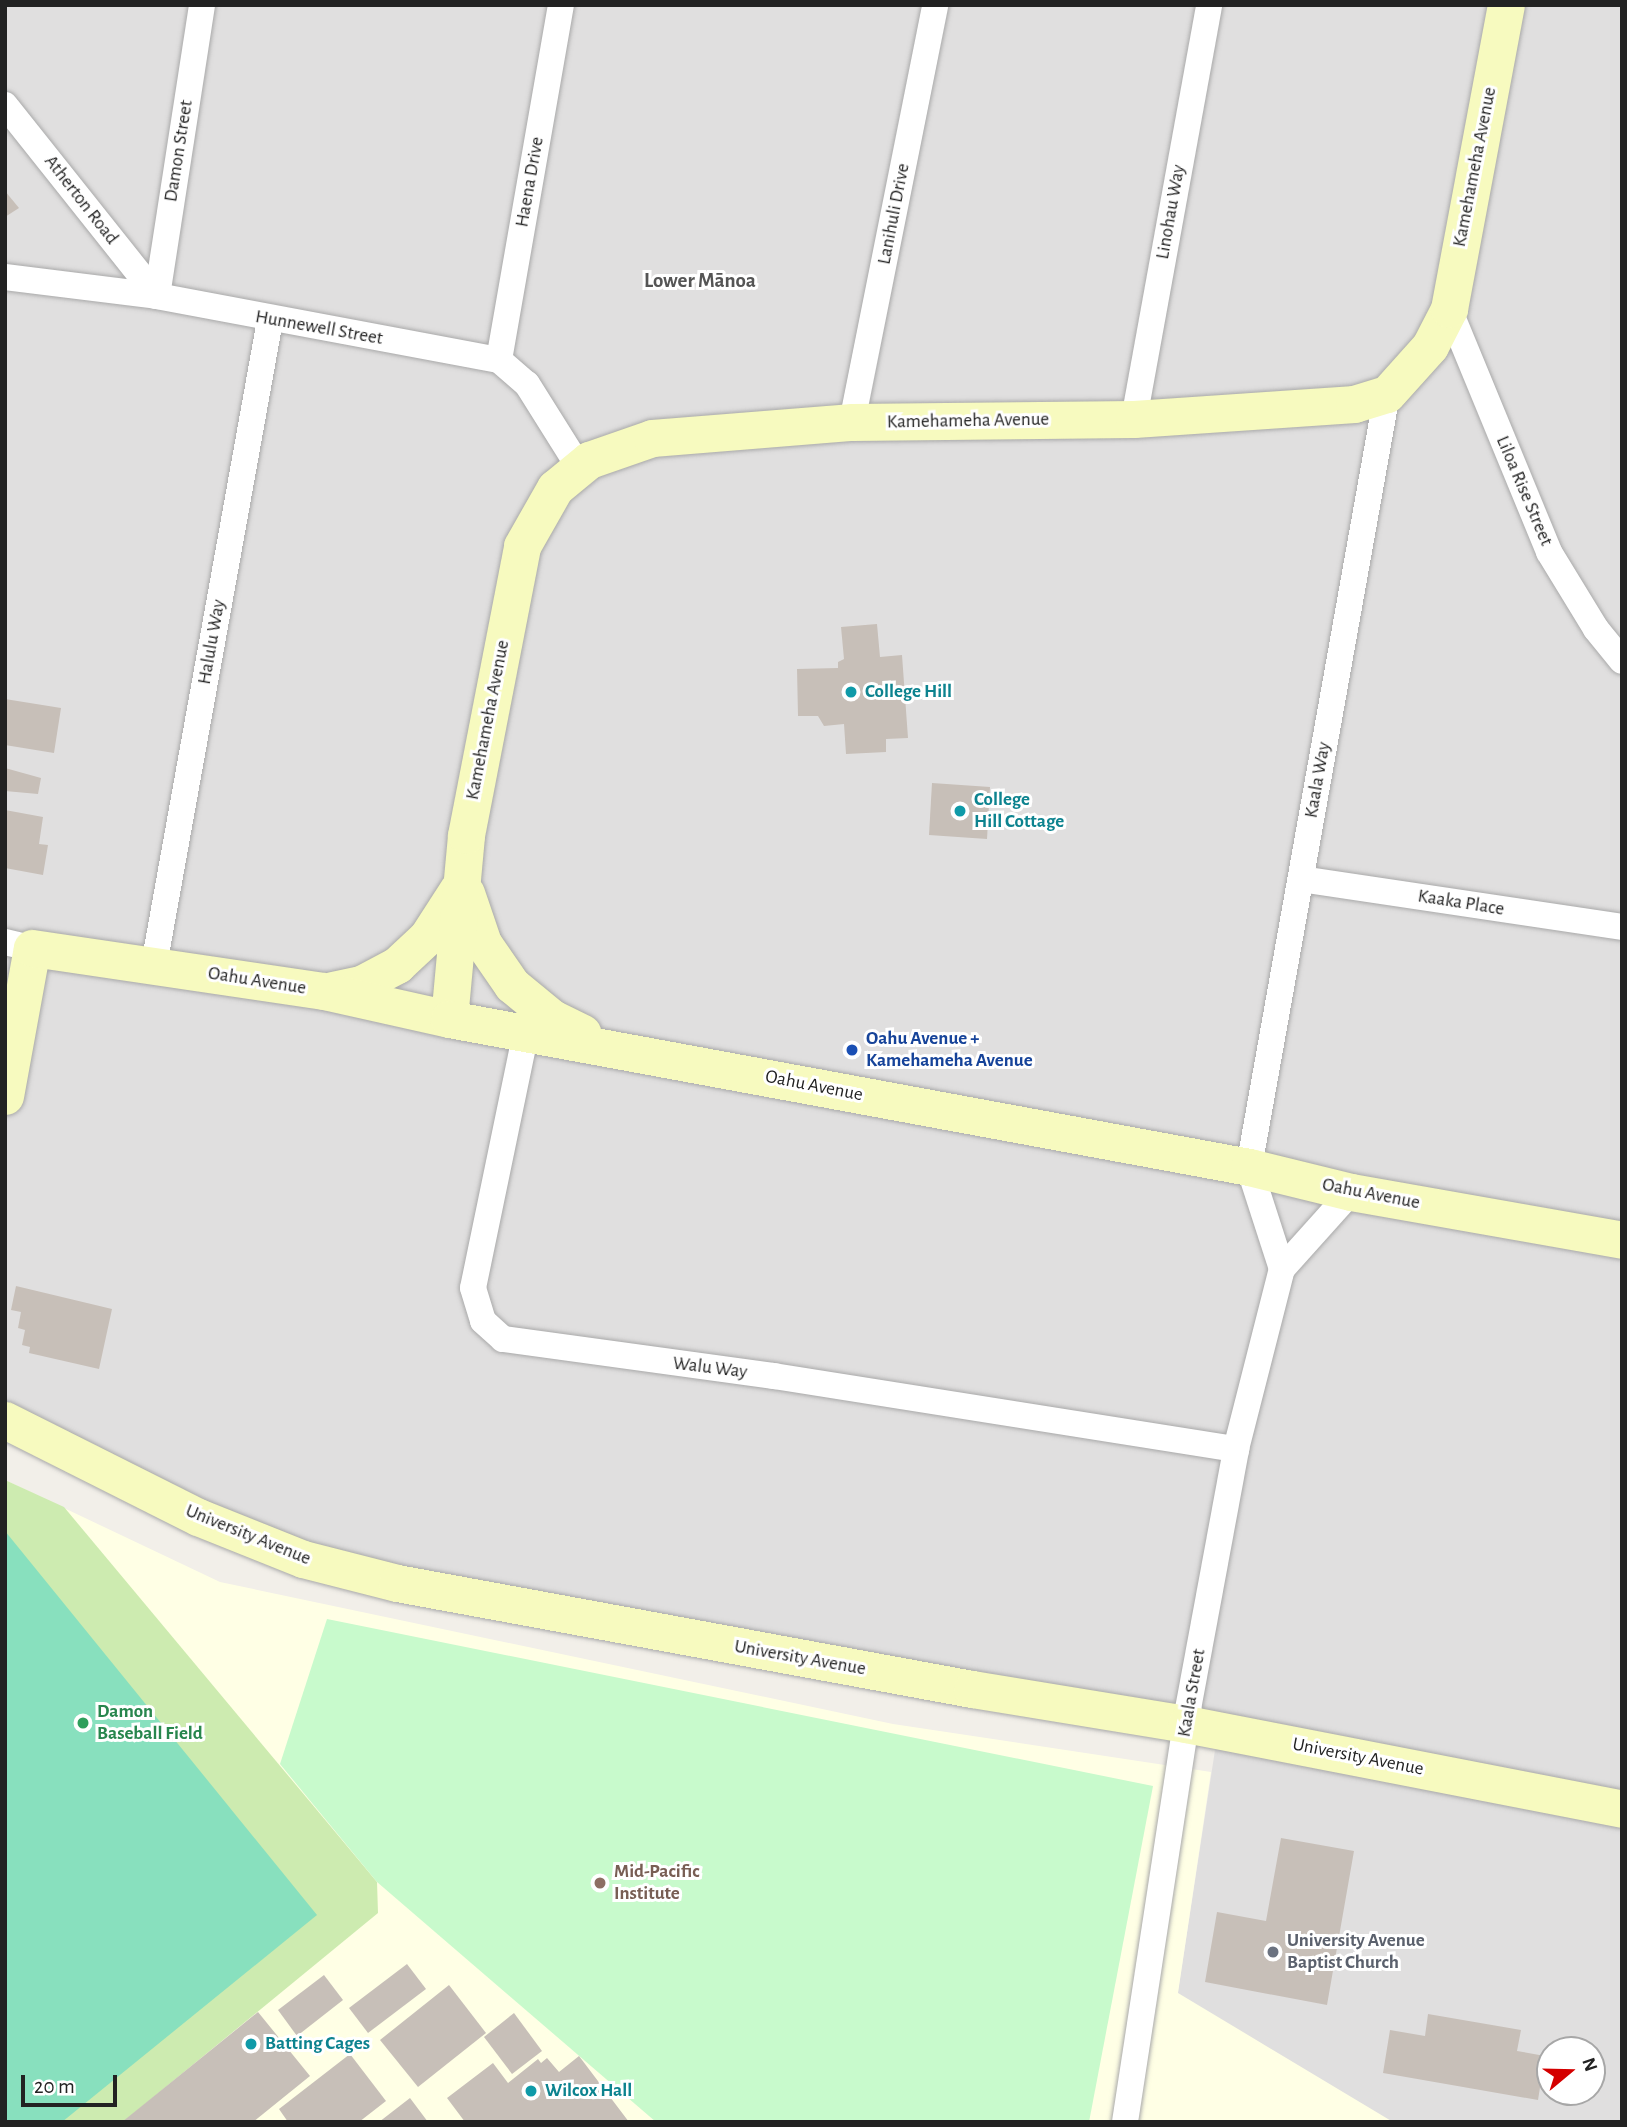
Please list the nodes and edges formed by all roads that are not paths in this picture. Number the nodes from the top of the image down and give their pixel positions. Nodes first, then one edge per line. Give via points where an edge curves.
1 (202, 5) edge
2 (561, 5) edge
3 (935, 5) edge
4 (1209, 5) edge
5 (1506, 5) edge
6 (5, 105) edge
7 (5, 277) edge
8 (157, 296) junction
9 (1449, 309) junction
10 (270, 320) junction
11 (499, 360) junction
12 (1387, 394) junction
13 (1133, 419) junction
14 (852, 422) junction
15 (579, 467) junction
16 (1622, 661) edge
17 (1301, 879) junction
18 (462, 882) junction
19 (1622, 927) edge
20 (19, 945) edge
21 (154, 965) junction
22 (324, 991) junction
23 (449, 1019) junction
24 (526, 1032) junction
25 (615, 1048) junction
26 (5, 1096) edge
27 (1249, 1167) junction
28 (1351, 1192) junction
29 (1622, 1240) edge
30 (1282, 1269) junction
31 (5, 1420) edge
32 (1236, 1449) junction
33 (1186, 1724) junction
34 (1622, 1809) edge
35 (1125, 2122) edge

1 - 8 street, Damon Street
2 - 11 street, Haena Drive
3 - 14 street, Lanihuli Drive
4 - 13 street, Linohau Way
5 - 9 street, Kamehameha Avenue
6 - 8 street, Atherton Road
7 - 8 street, Hunnewell Street
8 - 10 street, Hunnewell Street
9 - 12 street, Kamehameha Avenue via 1430,346
9 - 16 street, Liloa Rise Street via 1549,552 1596,629
10 - 11 street, Hunnewell Street
10 - 21 street, Halulu Way
11 - 15 street via 527,384
12 - 13 street, Kamehameha Avenue via 1354,404
12 - 17 street, Kaala Way
13 - 14 street, Kamehameha Avenue
14 - 15 street, Kamehameha Avenue via 652,438 609,450
15 - 18 street, Kamehameha Avenue via 541,506 522,546 466,835
17 - 19 street, Kaaka Place
17 - 27 street, Kaala Way
18 - 22 street, Kamehameha Avenue via 427,937 397,965 361,984
18 - 23 street
18 - 25 street, Kamehameha Avenue via 483,943 512,985 552,1018
20 - 21 street, Oahu Avenue
20 - 26 street
21 - 22 street, Oahu Avenue
22 - 23 street, Oahu Avenue
23 - 24 street, Oahu Avenue
24 - 25 street, Oahu Avenue
24 - 32 street, Walu Way via 473,1288 484,1321 503,1339 774,1376
25 - 27 street, Oahu Avenue
27 - 28 street, Oahu Avenue
27 - 30 street
28 - 29 street, Oahu Avenue
28 - 30 street, Kaala Street
30 - 32 street, Kaala Street
31 - 33 street, University Avenue via 198,1517 303,1559 397,1583
32 - 33 street, Kaala Street
33 - 34 street, University Avenue
33 - 35 street, Kaala Street

